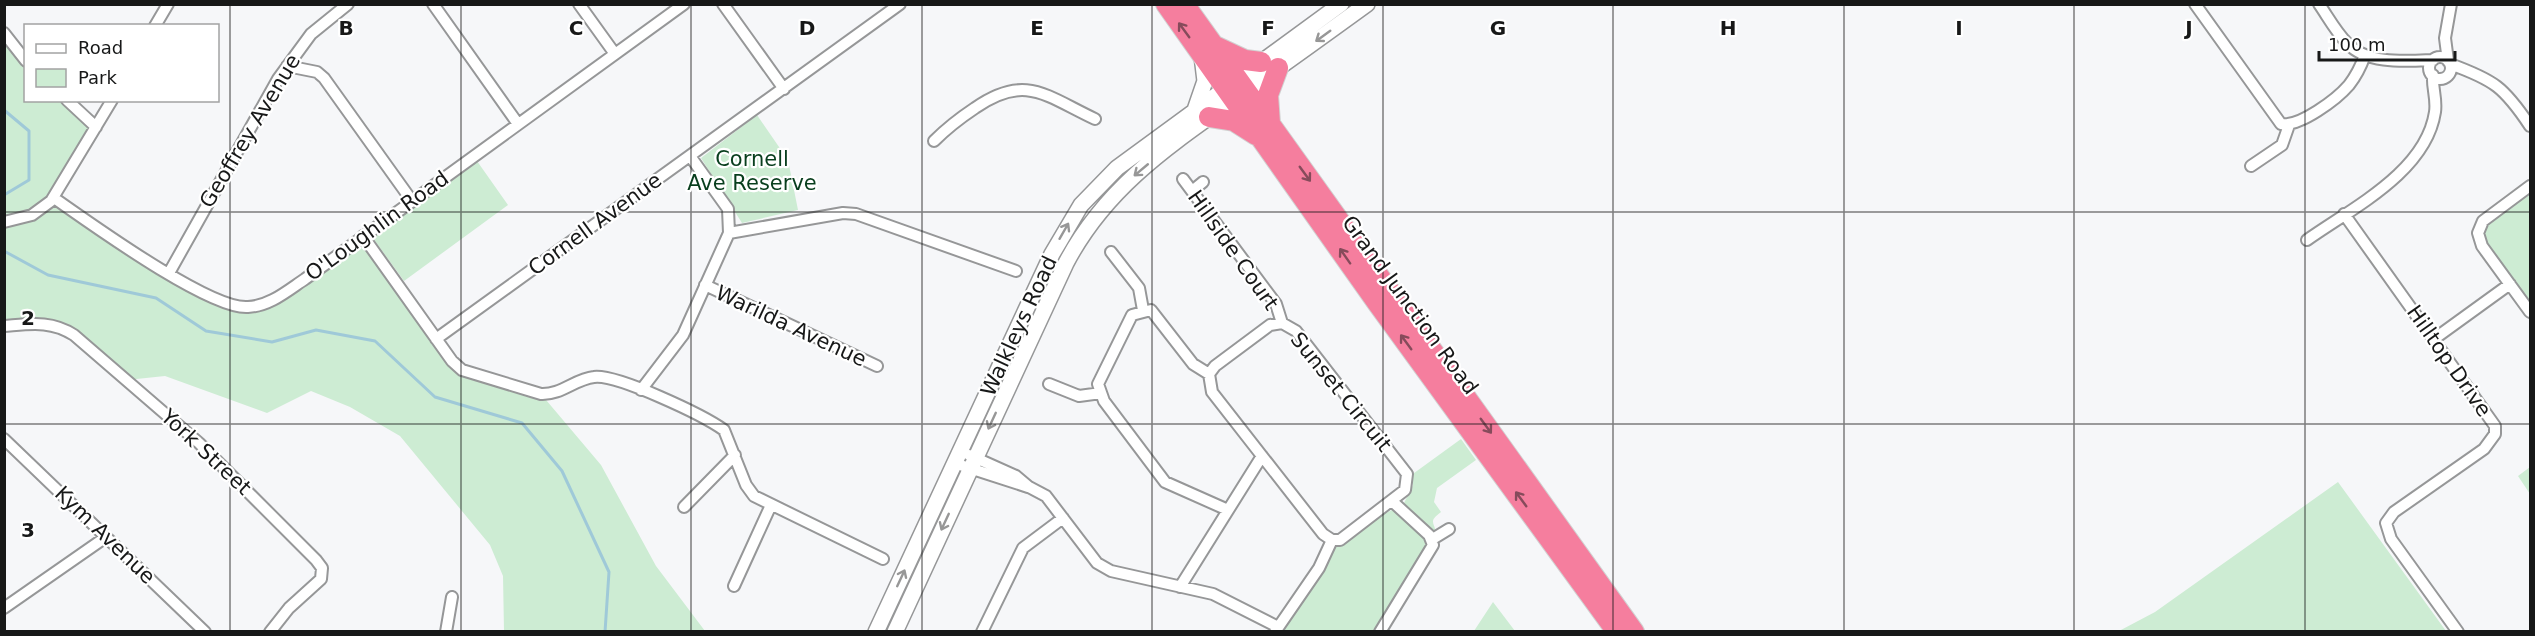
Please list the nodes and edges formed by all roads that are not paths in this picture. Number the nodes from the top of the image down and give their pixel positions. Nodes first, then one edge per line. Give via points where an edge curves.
1 (168, 4) edge
2 (348, 4) edge
3 (433, 4) edge
4 (579, 4) edge
5 (684, 4) edge
6 (723, 4) edge
7 (900, 4) edge
8 (1166, 4) edge
9 (1184, 4) edge
10 (1341, 4) edge
11 (1367, 4) edge
12 (2195, 4) edge
13 (2319, 4) edge
14 (2451, 4) edge
15 (156, 24) edge
16 (4, 33) edge
17 (2445, 38) junction
18 (1208, 50) junction
19 (615, 54) junction
20 (2365, 56) junction
21 (24, 58) edge
22 (2434, 59) junction
23 (2410, 62) junction
24 (1270, 65) junction
25 (287, 66) junction
26 (2448, 69) junction
27 (2432, 74) junction
28 (784, 89) junction
29 (1236, 89) junction
30 (2436, 95) junction
31 (69, 102) edge
32 (111, 102) edge
33 (1202, 114) junction
34 (1095, 119) dead end
35 (518, 124) junction
36 (2289, 125) junction
37 (2530, 126) edge
38 (96, 127) junction
39 (1266, 132) junction
40 (934, 141) dead end
41 (690, 156) junction
42 (2251, 166) dead end
43 (1183, 179) dead end
44 (1203, 182) dead end
45 (2530, 186) edge
46 (1192, 191) junction
47 (54, 198) junction
48 (412, 201) junction
49 (2344, 214) junction
50 (6, 221) edge
51 (729, 233) junction
52 (363, 236) junction
53 (2307, 240) dead end
54 (1111, 252) dead end
55 (1016, 271) dead end
56 (169, 273) junction
57 (2510, 284) junction
58 (705, 285) junction
59 (1143, 310) junction
60 (2530, 312) edge
61 (1282, 323) junction
62 (4, 326) edge
63 (436, 339) junction
64 (2434, 339) junction
65 (877, 366) dead end
66 (1209, 374) junction
67 (1049, 384) dead end
68 (641, 390) junction
69 (1101, 393) junction
70 (4, 439) edge
71 (735, 456) junction
72 (1262, 456) junction
73 (957, 457) junction
74 (972, 463) junction
75 (1393, 502) junction
76 (771, 505) junction
77 (684, 507) dead end
78 (1228, 510) junction
79 (1063, 518) junction
80 (1449, 529) dead end
81 (106, 537) junction
82 (1332, 540) junction
83 (1431, 540) junction
84 (883, 559) dead end
85 (734, 586) dead end
86 (1180, 587) junction
87 (452, 597) dead end
88 (4, 608) edge
89 (1277, 629) edge
90 (205, 632) edge
91 (270, 632) edge
92 (446, 632) edge
93 (876, 632) edge
94 (895, 632) edge
95 (982, 632) edge
96 (1380, 632) edge
97 (1617, 632) edge
98 (1634, 632) edge
99 (2458, 632) edge

1 - 15 street
2 - 25 street, Geoffrey Avenue via 318,27
3 - 35 street
4 - 19 street
5 - 19 street, O'Loughlin Road
6 - 28 street
7 - 28 street, Cornell Avenue
18 -> 8 highway, Grand Junction Road
9 - 18 highway, Grand Junction Road
10 - 24 main road
11 -> 24 main road
12 - 36 street via 2275,117 2281,124
13 - 20 street via 2347,44
14 - 17 street
16 - 21 street
17 - 22 street
17 - 26 street
18 - 24 highway
18 - 29 highway, Grand Junction Road
18 - 33 main road
19 - 35 street, O'Loughlin Road
20 - 23 street
20 - 36 street via 2344,91
22 - 23 street
22 - 26 street via 2442,57
22 - 27 street via 2430,66
23 - 27 street
24 - 29 main road, Walkleys Road
24 - 39 highway
25 - 48 street via 317,72 324,78
25 - 56 street, Geoffrey Avenue
26 - 27 street via 2438,78
26 - 30 street
26 - 37 street via 2473,74 2502,88
27 - 30 street
28 - 41 street, Cornell Avenue
29 - 33 main road, Walkleys Road
29 - 39 highway, Grand Junction Road
30 - 49 street via 2431,126 2407,167
31 - 38 street
32 - 38 street
33 - 39 highway
73 -> 33 main road, Walkleys Road via 1075,214 1117,168
33 -> 74 main road, Walkleys Road via 1126,182 1088,225 1066,262
34 - 40 street via 1034,91 1011,89 991,96
35 - 48 street, O'Loughlin Road
36 - 42 street via 2282,145
38 - 47 street
97 -> 39 highway, Grand Junction Road
39 -> 98 highway, Grand Junction Road
41 - 51 street via 728,209
41 - 63 street, Cornell Avenue
43 - 46 street, Hillside Court
44 - 46 street
45 - 57 street via 2479,227 2482,246
46 - 61 street, Hillside Court via 1276,304
47 - 50 street via 32,215
47 - 56 street, O'Loughlin Road
48 - 52 street, O'Loughlin Road
49 - 53 street
49 - 64 street, Hilltop Drive
51 - 55 street via 856,214
51 - 58 street
52 - 56 street, O'Loughlin Road via 259,306 243,308 223,303
52 - 63 street
54 - 59 street via 1139,288
57 - 60 street
57 - 64 street
58 - 65 street, Warilda Avenue
58 - 68 street via 683,335
59 - 66 street via 1151,310 1192,364
59 - 69 street via 1132,315 1100,375
61 - 66 street, Sunset Circuit via 1270,325
61 - 75 street, Sunset Circuit via 1296,331 1407,474 1405,490
62 - 91 street, York Street via 43,323 74,335 199,443 321,565 321,579
63 - 68 street via 462,370 537,393 552,394 593,377 613,378
64 - 99 street, Hilltop Drive via 2495,426 2495,434 2484,449 2394,512 2386,530
66 - 72 street via 1212,392
67 - 69 street via 1079,396
68 - 71 street via 719,427 726,433
69 - 78 street via 1165,482
70 - 81 street, Kym Avenue
71 - 76 street via 751,493
71 - 77 street
72 - 78 street
72 - 82 street via 1323,534
73 - 74 street
93 -> 73 main road, Walkleys Road
74 - 79 street via 1046,496
74 -> 94 main road, Walkleys Road
75 - 82 street, Sunset Circuit via 1340,540
75 - 83 street
76 - 84 street
76 - 85 street
78 - 86 street
79 - 86 street via 1097,563 1111,571
79 - 95 street via 1023,548
80 - 83 street
81 - 88 street
81 - 90 street, Kym Avenue
82 - 89 street via 1319,568
83 - 96 street via 1426,560
86 - 89 street via 1213,594
87 - 92 street

